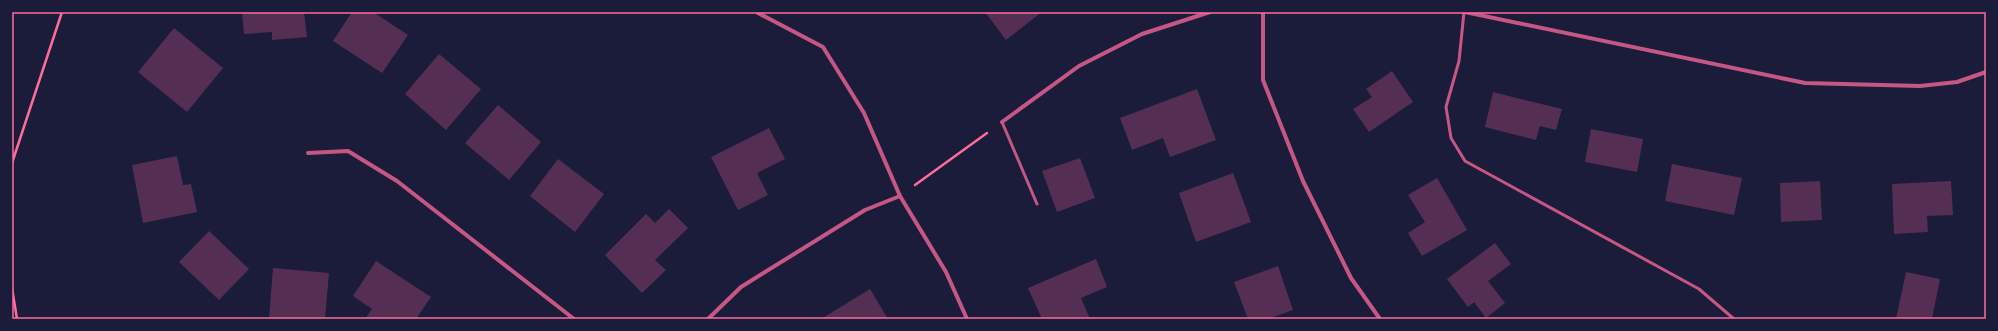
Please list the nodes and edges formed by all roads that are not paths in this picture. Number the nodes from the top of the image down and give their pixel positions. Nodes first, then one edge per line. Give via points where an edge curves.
1 (1210, 12) edge
2 (1263, 12) edge
3 (1464, 12) edge
4 (758, 13) dead end
5 (1986, 72) edge
6 (1002, 122) joint
7 (308, 153) dead end
8 (900, 196) junction
9 (1037, 204) dead end
10 (574, 319) edge
11 (708, 319) edge
12 (967, 319) edge
13 (1380, 319) edge
14 (1734, 319) edge

1 - 6 street via 1142,34 1078,66
2 - 13 street via 1263,80 1307,188 1351,278
3 - 5 street via 1805,84 1920,86 1957,82
3 - 14 lane via 1459,61 1446,107 1451,138 1465,160 1699,289
4 - 8 street via 823,48 864,113
6 - 9 lane
7 - 10 street via 348,151 397,181
8 - 11 street via 865,210 741,287
8 - 12 street via 946,272

